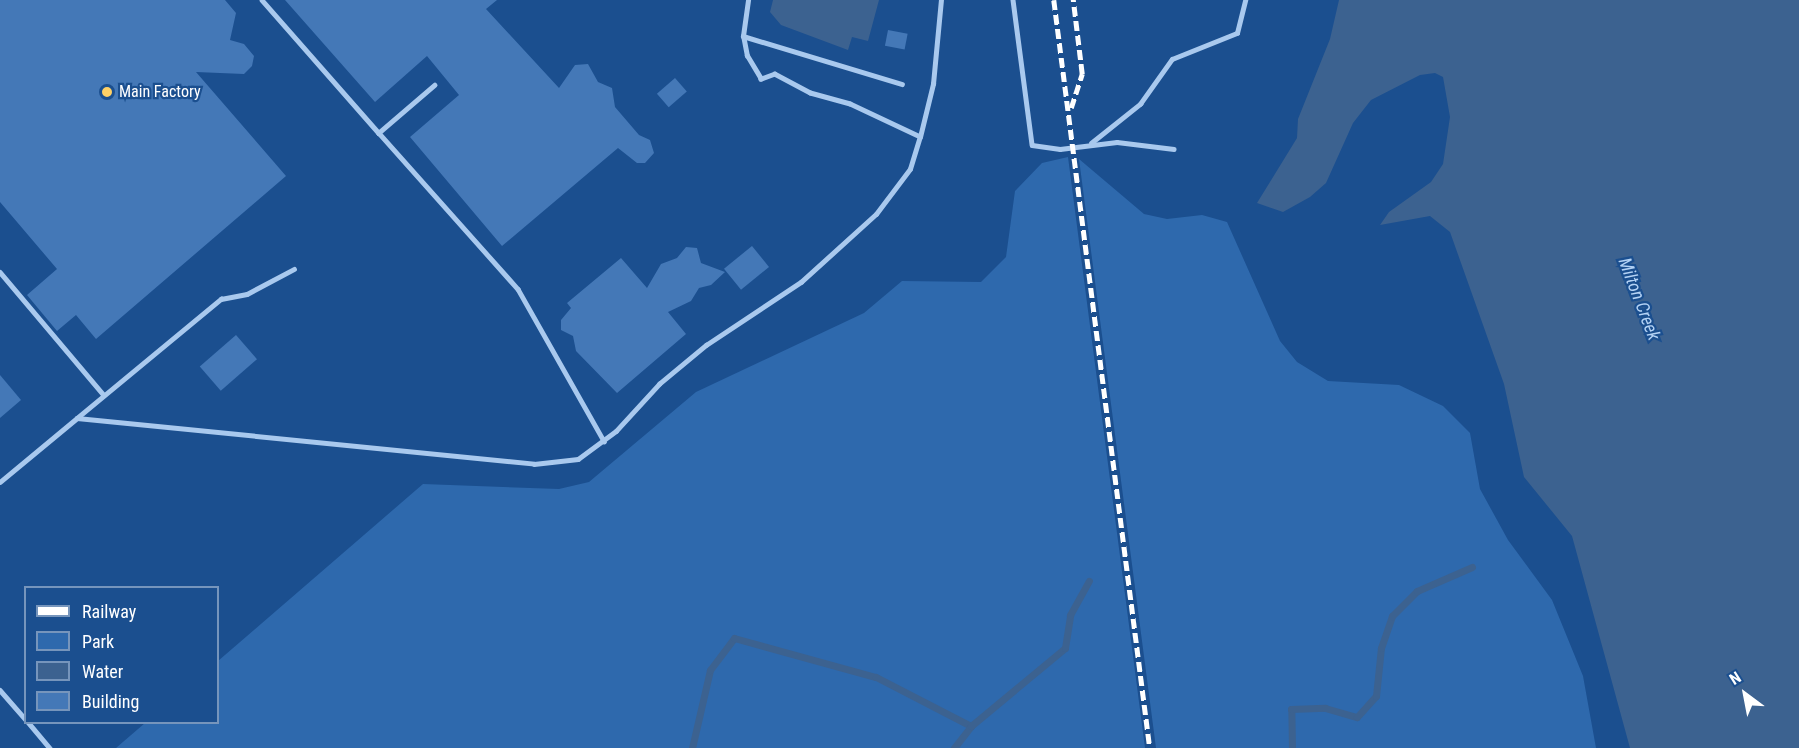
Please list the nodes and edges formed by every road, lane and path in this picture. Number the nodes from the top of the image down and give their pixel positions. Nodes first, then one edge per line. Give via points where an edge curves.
1 (262, 0) edge
2 (748, 0) edge
3 (941, 0) edge
4 (1013, 0) edge
5 (1245, 0) edge
6 (743, 36) junction
7 (902, 84) dead end
8 (435, 85) dead end
9 (379, 133) junction
10 (920, 137) junction
11 (1086, 145) junction
12 (1174, 149) dead end
13 (294, 269) dead end
14 (0, 272) edge
15 (104, 395) junction
16 (77, 418) junction
17 (604, 441) junction
18 (0, 482) edge
19 (0, 690) edge
20 (24, 718) edge
21 (30, 724) edge
22 (50, 748) edge

1 - 9 lane
2 - 6 lane
3 - 10 lane via 933,84
4 - 11 lane via 1027,86 1030,142 1050,149
5 - 11 lane via 1237,33 1172,59 1140,104
6 - 7 lane
6 - 10 lane via 747,56 761,80 775,74 810,93 850,104
8 - 9 lane
9 - 17 lane via 518,290
10 - 17 lane via 907,175 876,214 783,297 706,345
11 - 12 lane via 1117,142
13 - 15 lane via 248,294 221,299
14 - 15 lane
15 - 16 lane
16 - 17 lane via 534,464 578,459
16 - 18 lane
19 - 20 lane
21 - 22 lane

